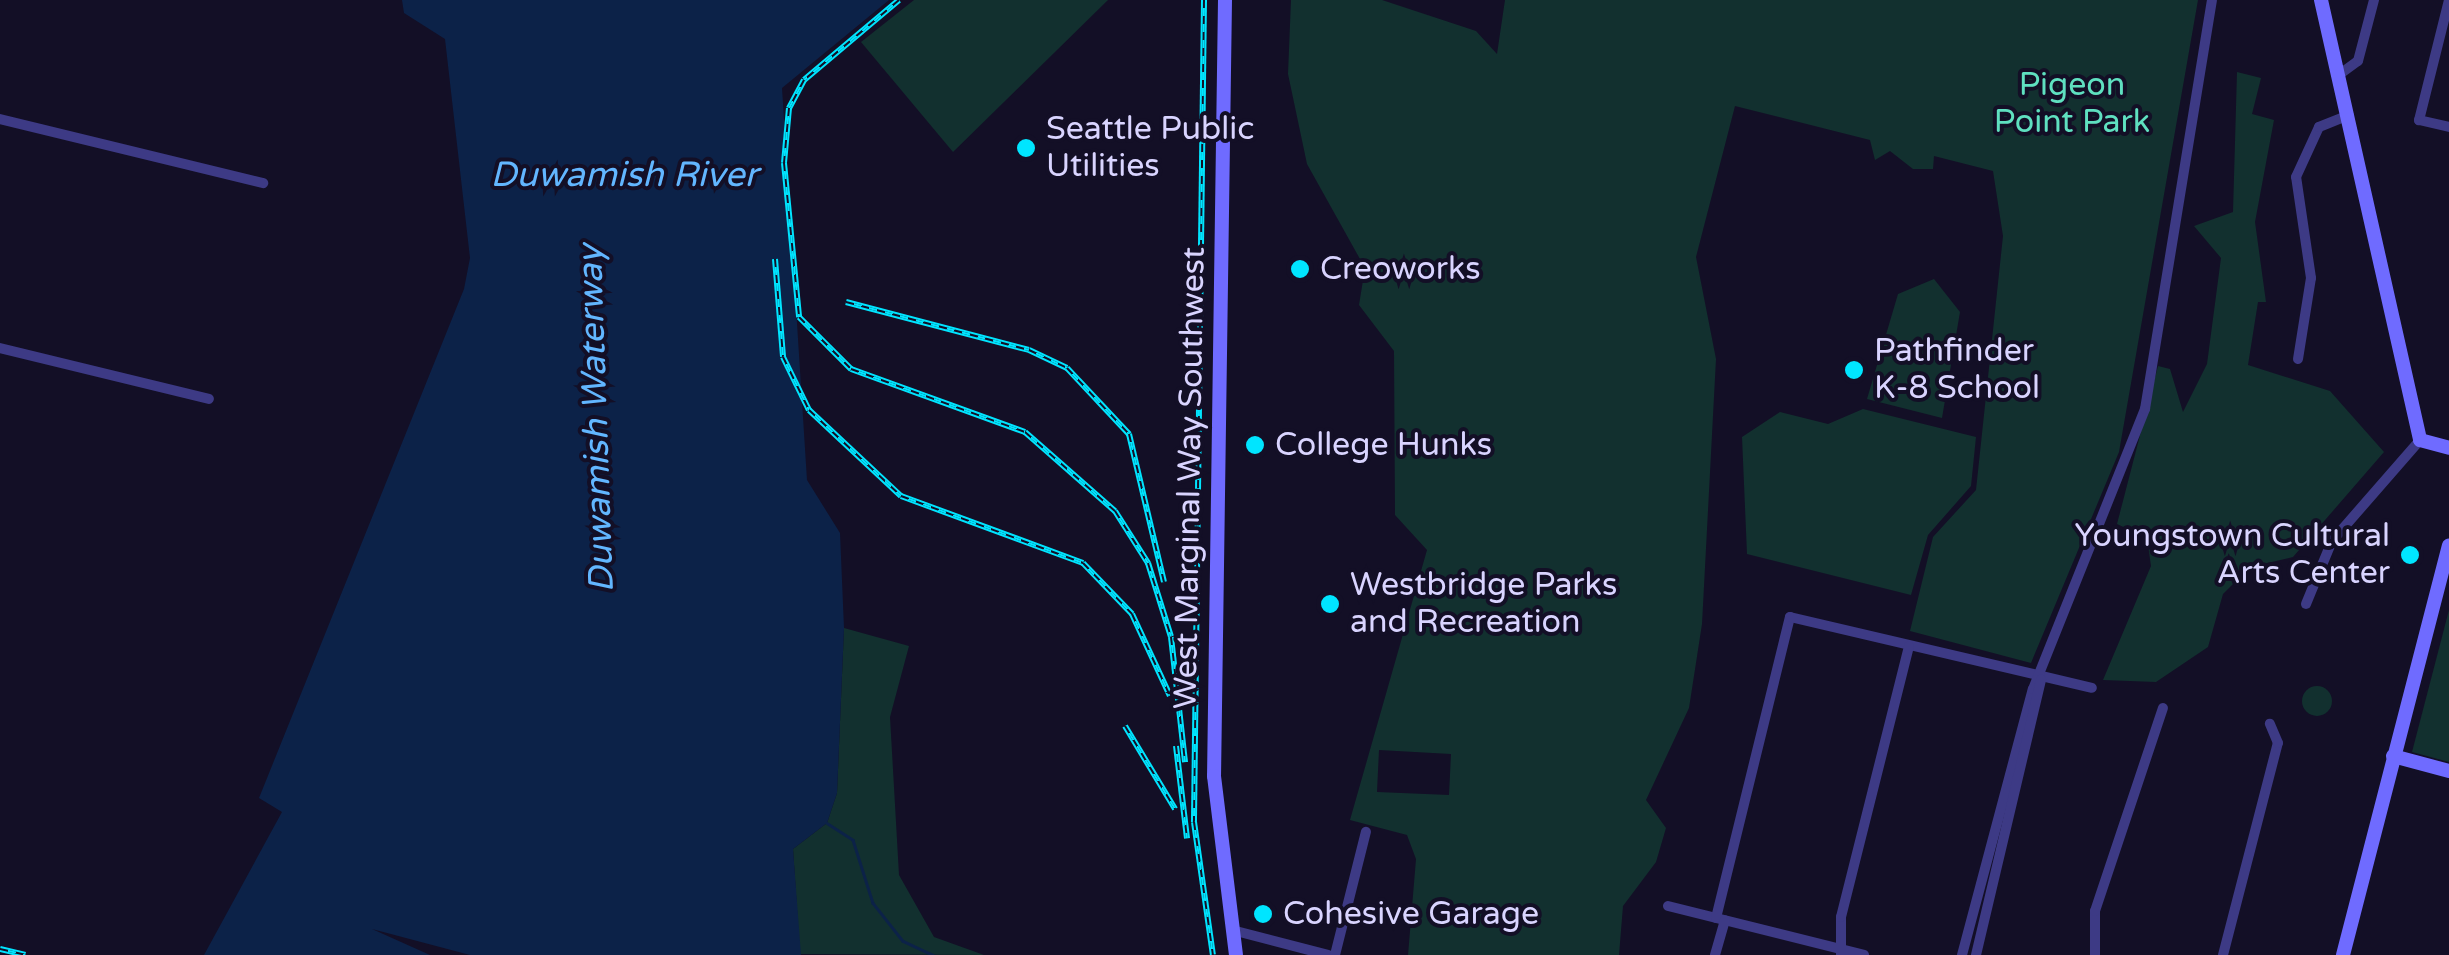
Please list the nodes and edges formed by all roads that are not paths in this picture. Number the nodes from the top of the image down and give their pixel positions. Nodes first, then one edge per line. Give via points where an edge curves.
1 (1225, 0) edge
2 (2212, 0) edge
3 (2321, 0) edge
4 (2374, 0) edge
5 (2449, 0) edge
6 (2340, 74) junction
7 (2349, 115) junction
8 (0, 119) edge
9 (2449, 127) edge
10 (262, 183) dead end
11 (0, 348) edge
12 (2298, 359) dead end
13 (209, 399) dead end
14 (2420, 440) junction
15 (2449, 448) edge
16 (2449, 544) edge
17 (2306, 604) dead end
18 (1909, 646) junction
19 (2041, 680) junction
20 (2092, 688) dead end
21 (2163, 708) dead end
22 (2270, 724) dead end
23 (2394, 756) junction
24 (2449, 771) edge
25 (1366, 832) dead end
26 (1668, 906) dead end
27 (1720, 919) junction
28 (1232, 930) junction
29 (1297, 951) edge
30 (1840, 952) edge
31 (1236, 955) edge
32 (1331, 955) edge
33 (1716, 955) edge
34 (1864, 955) edge
35 (1962, 955) edge
36 (1976, 955) edge
37 (2094, 955) edge
38 (2223, 955) edge
39 (2343, 955) edge

1 - 28 main road, West Marginal Way Southwest via 1214,776
2 - 19 street via 2145,409
3 - 6 main road
4 - 6 street via 2358,61
5 - 9 street via 2419,120
6 - 7 main road
7 - 12 street via 2320,127 2296,177 2311,278
7 - 14 main road
8 - 10 street
11 - 13 street
14 - 15 main road
14 - 17 street via 2332,541
16 - 23 main road
18 - 19 street
18 - 27 street via 1790,616
18 - 30 street
19 - 20 street
19 - 35 street
19 - 36 street
21 - 37 street via 2095,911
22 - 38 street via 2278,743
23 - 24 main road
23 - 39 main road
25 - 32 street
26 - 27 street
27 - 30 street
27 - 33 street
28 - 29 street
28 - 31 main road, West Marginal Way Southwest
29 - 32 street
30 - 34 street

